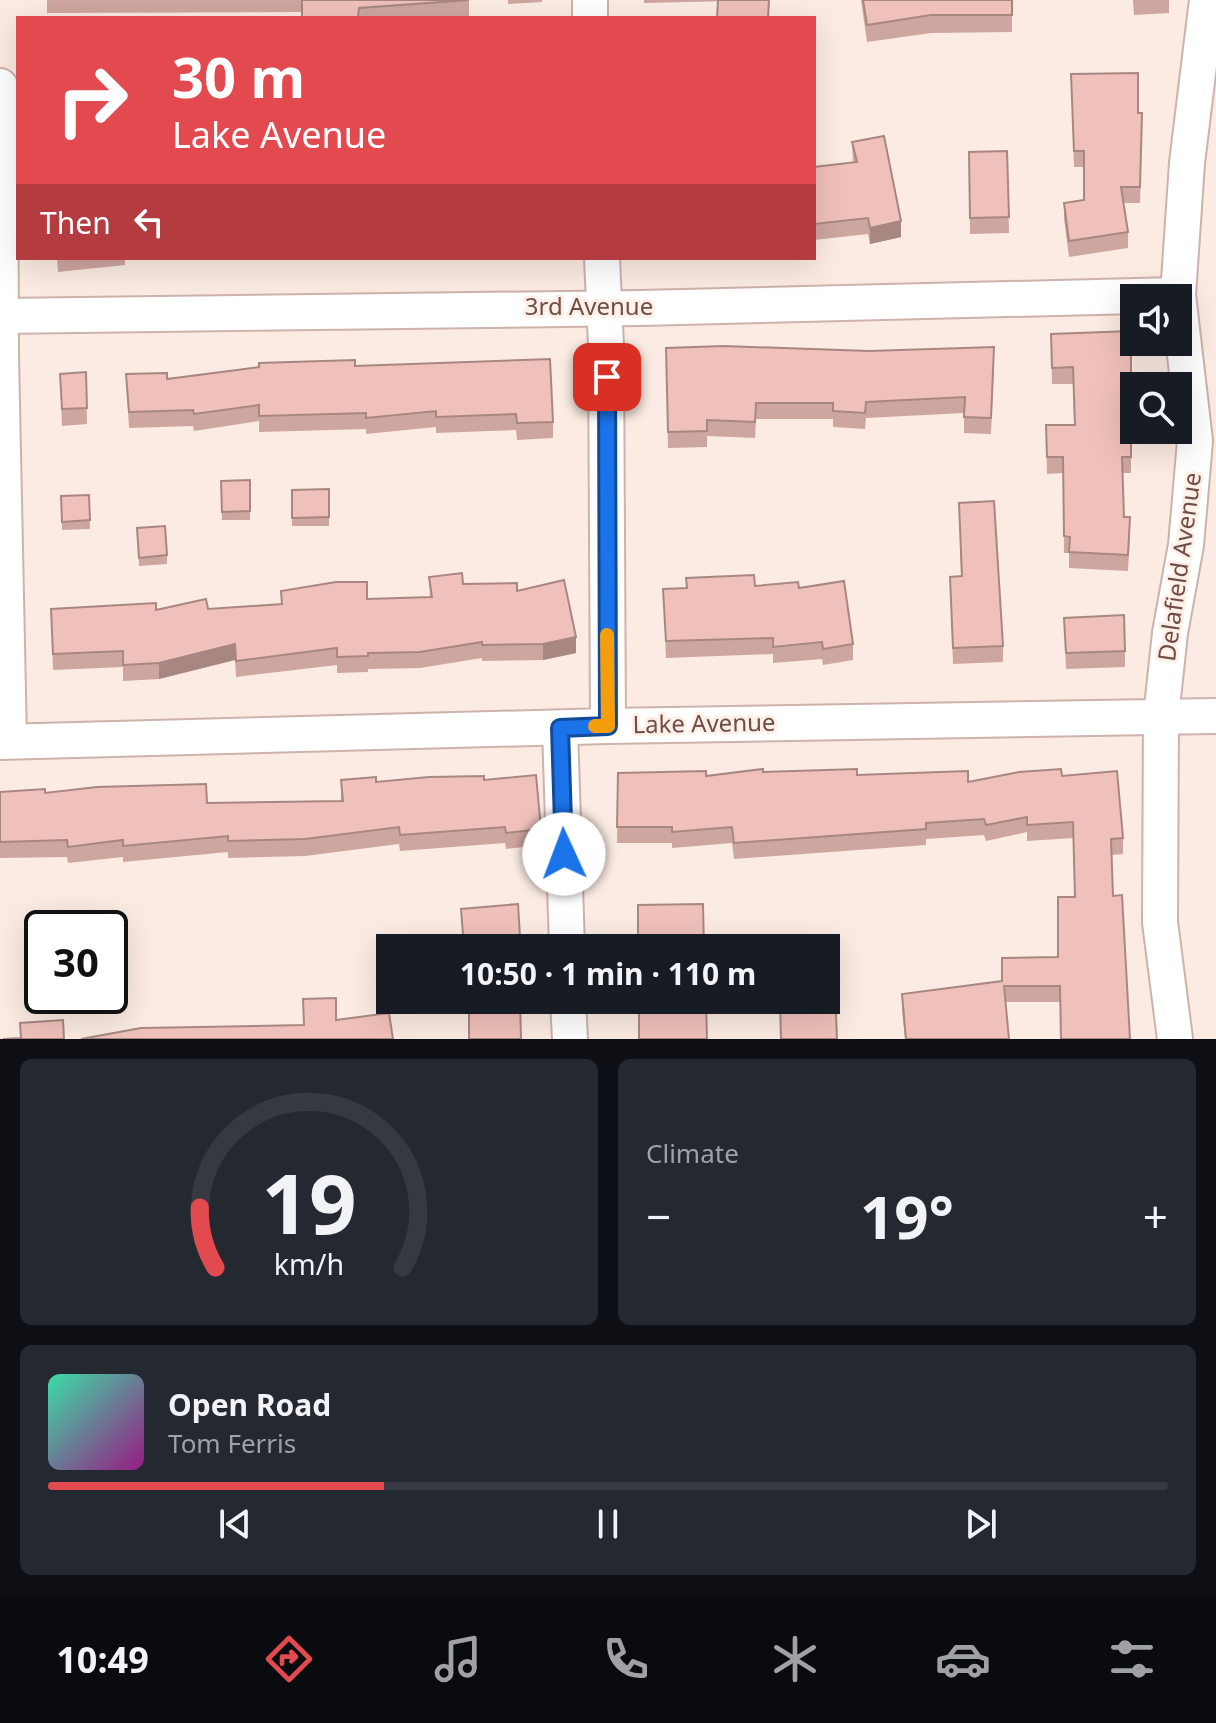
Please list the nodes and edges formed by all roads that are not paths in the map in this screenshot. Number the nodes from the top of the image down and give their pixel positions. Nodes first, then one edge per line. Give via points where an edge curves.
1 (1207, 0) edge
2 (0, 86) edge
3 (602, 260) edge
4 (1179, 284) edge
5 (1120, 296) edge
6 (605, 307) junction
7 (2, 316) edge
8 (1185, 356) edge
9 (1216, 716) edge
10 (1161, 717) junction
11 (608, 726) junction
12 (560, 728) junction
13 (5, 742) edge
14 (567, 934) edge
15 (569, 1014) edge
16 (570, 1039) edge
17 (1175, 1039) edge

1 - 4 street, Delafield Avenue
2 - 7 street
3 - 6 street
5 - 6 street, 3rd Avenue
6 - 7 street, 3rd Avenue
6 - 11 street
7 - 13 street
8 - 10 street, Delafield Avenue via 1195,441
9 - 10 street, Lake Avenue
10 - 11 street, Lake Avenue
10 - 17 street, Delafield Avenue via 1160,922
11 - 12 street, Lake Avenue
12 - 13 street, Lake Avenue
12 - 14 street
15 - 16 street

